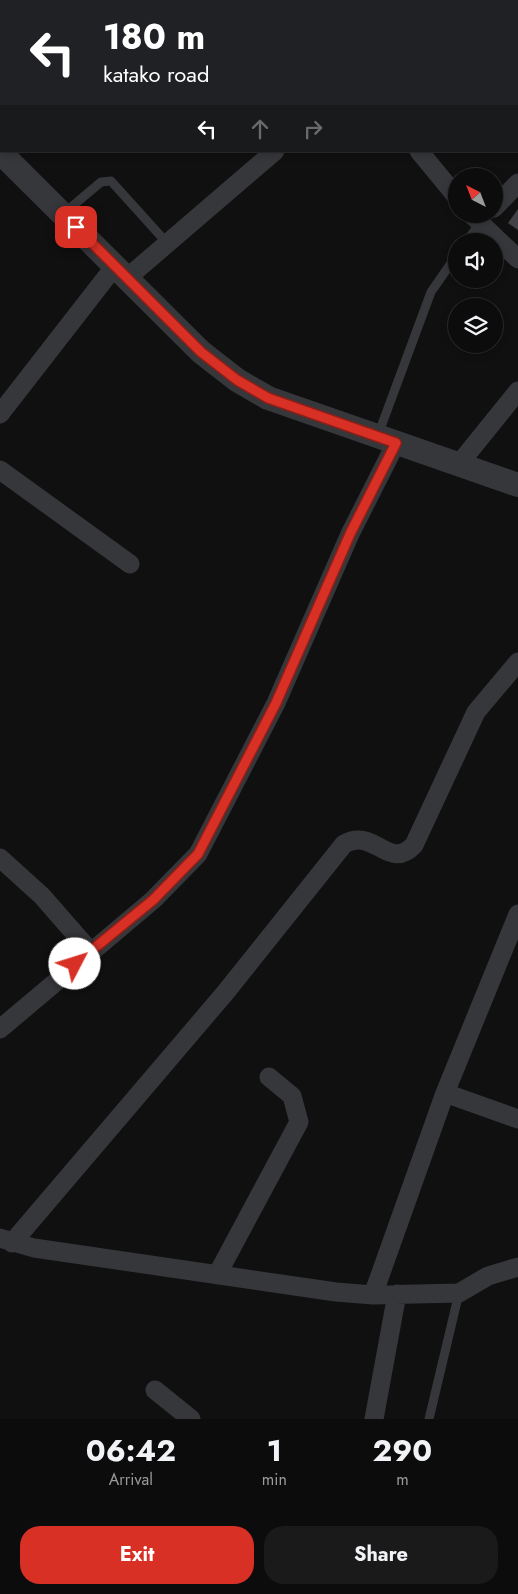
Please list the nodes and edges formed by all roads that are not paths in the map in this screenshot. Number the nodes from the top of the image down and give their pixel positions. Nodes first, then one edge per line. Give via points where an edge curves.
1 (0, 152) edge
2 (274, 152) edge
3 (420, 152) edge
4 (518, 183) edge
5 (448, 186) edge
6 (503, 199) edge
7 (63, 214) junction
8 (485, 223) edge
9 (167, 243) junction
10 (518, 259) edge
11 (448, 268) edge
12 (121, 272) junction
13 (518, 391) edge
14 (0, 414) edge
15 (387, 439) junction
16 (459, 464) junction
17 (0, 470) edge
18 (518, 485) edge
19 (130, 564) dead end
20 (518, 662) edge
21 (0, 858) edge
22 (518, 914) edge
23 (90, 951) junction
24 (0, 1029) edge
25 (269, 1077) dead end
26 (445, 1093) junction
27 (518, 1119) edge
28 (6, 1240) edge
29 (518, 1268) edge
30 (217, 1275) junction
31 (459, 1293) junction
32 (397, 1294) junction
33 (373, 1295) junction
34 (155, 1390) dead end
35 (191, 1419) edge
36 (374, 1419) edge
37 (429, 1419) edge

1 - 7 street
2 - 9 street
3 - 5 street
4 - 6 street
7 - 9 lane via 101,182 111,181
7 - 12 street
8 - 10 street
9 - 12 street
11 - 15 lane via 431,292
12 - 14 street
12 - 15 street via 201,352 237,380 268,398
13 - 16 street
15 - 16 street
15 - 23 street via 350,534 276,703 198,854 153,900
16 - 18 street
17 - 19 street
20 - 28 street via 476,712 414,845 406,853 396,855 361,839 344,844 225,993
21 - 23 street via 42,896
22 - 26 street
23 - 24 street
25 - 30 street via 292,1096 299,1122
26 - 27 street
26 - 33 street
28 - 30 street via 34,1248
29 - 31 street via 488,1276
30 - 33 street
31 - 32 street
31 - 37 lane
32 - 33 street
32 - 36 street
34 - 35 street

